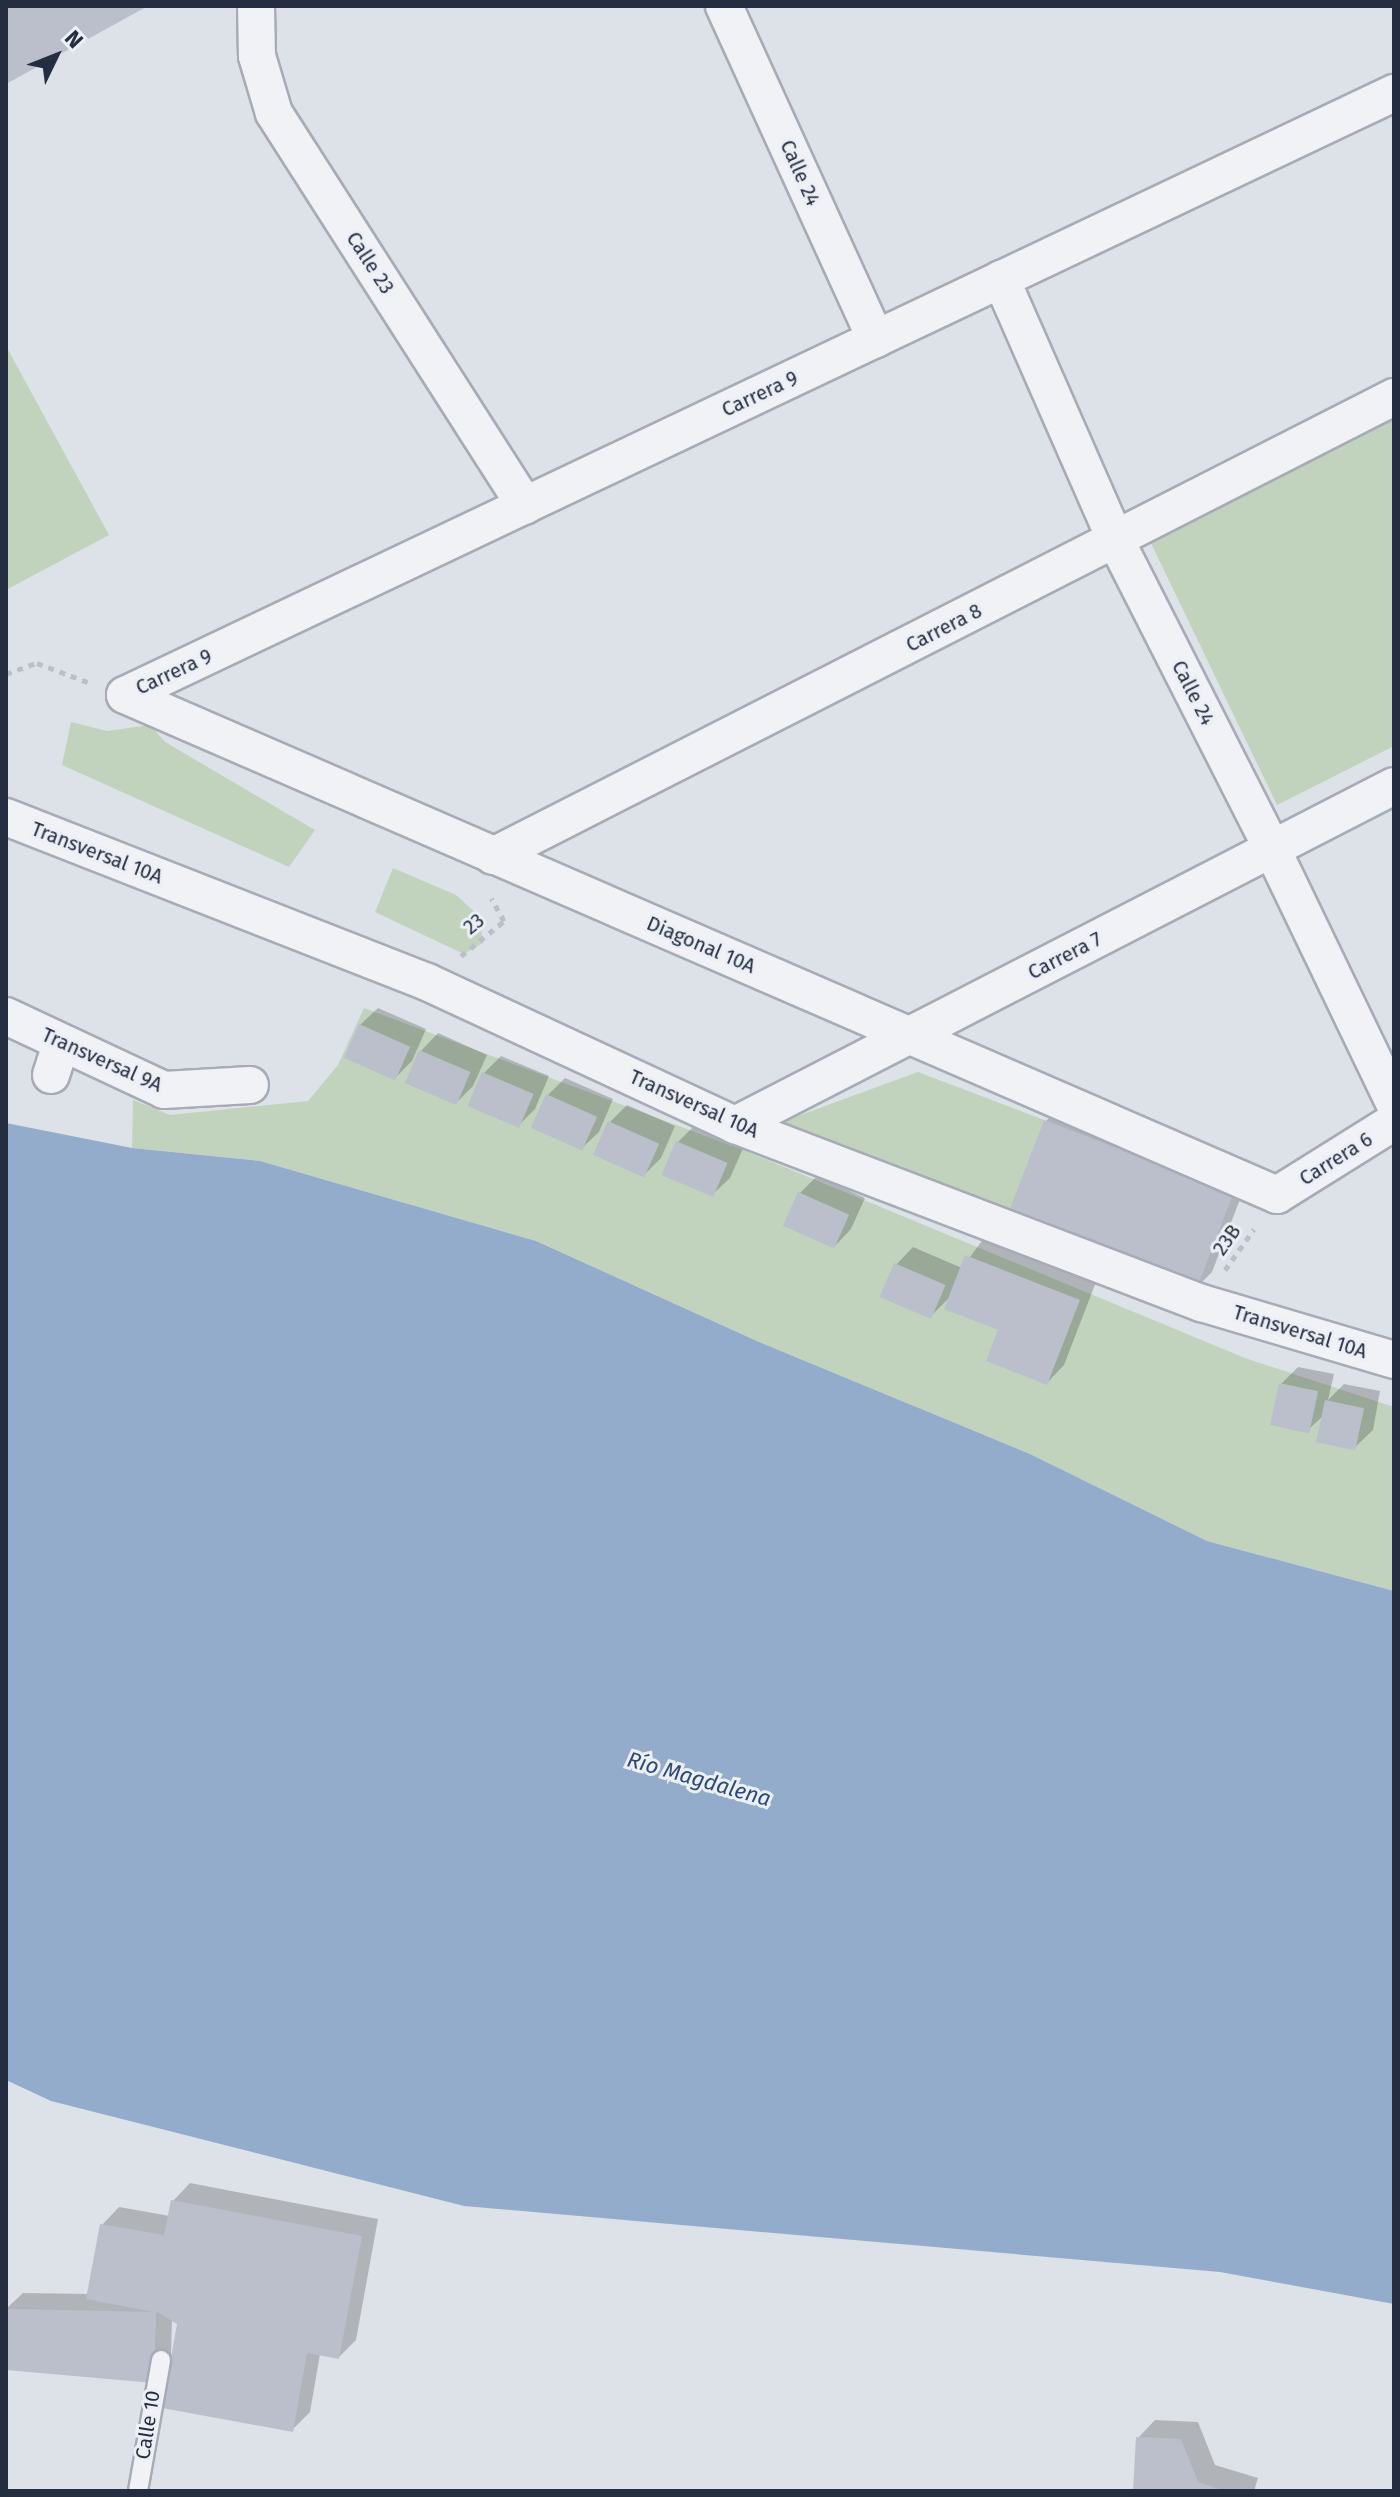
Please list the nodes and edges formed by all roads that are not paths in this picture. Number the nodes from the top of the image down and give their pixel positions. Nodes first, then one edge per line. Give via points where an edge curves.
1 (256, 6) edge
2 (724, 6) edge
3 (1394, 93) edge
4 (1001, 279) junction
5 (876, 339) junction
6 (1394, 397) edge
7 (525, 506) junction
8 (1116, 541) junction
9 (125, 695) joint
10 (1394, 786) edge
11 (6, 817) edge
12 (1272, 849) junction
13 (493, 856) junction
14 (6, 1016) edge
15 (911, 1035) junction
16 (250, 1085) dead end
17 (1394, 1103) edge
18 (1394, 1122) edge
19 (735, 1125) junction
20 (1277, 1195) joint
21 (1394, 1360) edge
22 (161, 2360) dead end
23 (138, 2491) edge

1 - 7 street, Calle 23 via 257,56 274,113
2 - 5 street, Calle 24
3 - 4 street, Carrera 9
4 - 5 street, Carrera 9
4 - 8 street, Calle 24
5 - 7 street, Carrera 9
6 - 8 street, Carrera 8
7 - 9 street, Carrera 9
8 - 12 street, Calle 24
8 - 13 street, Carrera 8
9 - 13 street, Diagonal 10A
10 - 12 street, Carrera 7
11 - 19 street, Transversal 10A via 427,982
12 - 15 street, Carrera 7
12 - 17 street, Calle 24
13 - 15 street, Diagonal 10A
14 - 16 street, Transversal 9A via 56,1059 164,1090
15 - 19 street, Carrera 7
15 - 20 street, Diagonal 10A
18 - 20 street, Carrera 6
19 - 21 street, Transversal 10A via 1202,1303
22 - 23 lane, Calle 10

